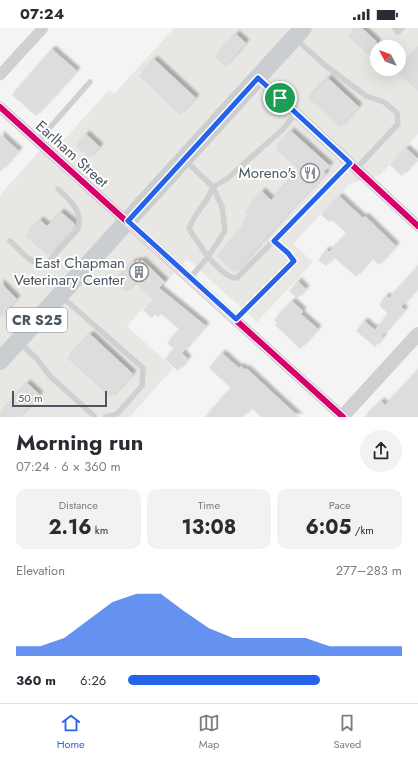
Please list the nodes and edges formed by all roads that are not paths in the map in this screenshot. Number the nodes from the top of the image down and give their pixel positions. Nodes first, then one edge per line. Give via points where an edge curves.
1 (42, 28) edge
2 (299, 33) edge
3 (0, 75) edge
4 (258, 78) junction
5 (90, 82) dead end
6 (0, 108) edge
7 (296, 113) junction
8 (38, 141) junction
9 (184, 159) junction
10 (353, 166) junction
11 (213, 187) junction
12 (58, 189) dead end
13 (128, 221) junction
14 (418, 226) edge
15 (10, 241) dead end
16 (274, 241) junction
17 (208, 257) junction
18 (190, 278) junction
19 (60, 295) junction
20 (236, 319) junction
21 (418, 334) edge
22 (18, 342) junction
23 (0, 361) edge
24 (94, 417) edge
25 (106, 417) edge
26 (343, 417) edge

1 - 3 street
2 - 4 main road, CR S25
2 - 10 lane via 326,66 366,96 384,102 397,114 398,124
4 - 7 street
4 - 9 main road, CR S25
5 - 8 lane
6 - 8 street, Earlham Street
7 - 10 street
7 - 11 lane via 283,129 228,178
8 - 13 street, Earlham Street
9 - 11 lane
9 - 13 main road, CR S25
10 - 14 street
10 - 16 lane
11 - 17 lane via 222,208 225,231
11 - 17 lane via 209,198 193,216 188,229
12 - 15 lane via 75,205 79,224 78,229 48,262 33,263
13 - 18 street, Earlham Street
13 - 19 main road, CR S25
16 - 17 lane via 237,278 231,278
16 - 20 lane via 294,261
17 - 18 lane
18 - 20 street, Earlham Street
19 - 22 main road, CR S25
19 - 25 lane via 143,368 142,386 117,414
20 - 26 street, Earlham Street
21 - 26 street
22 - 23 main road, CR S25
22 - 24 lane

